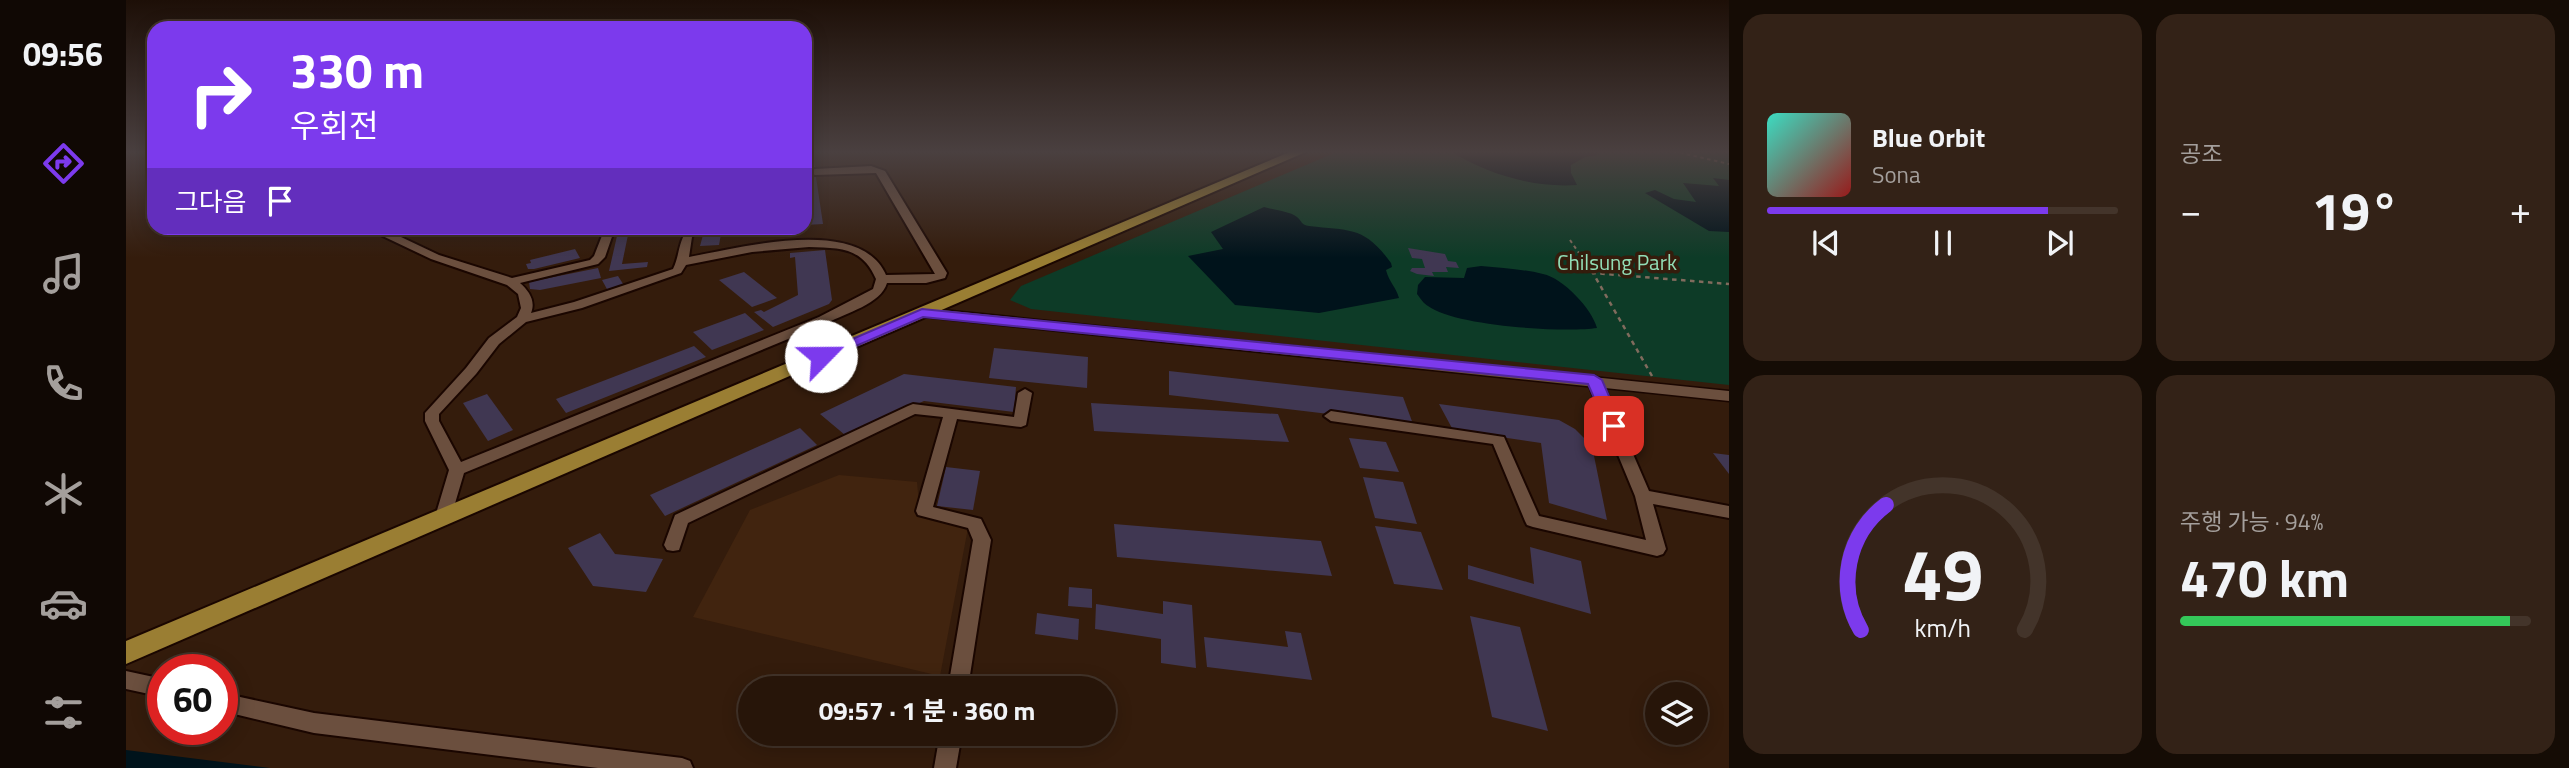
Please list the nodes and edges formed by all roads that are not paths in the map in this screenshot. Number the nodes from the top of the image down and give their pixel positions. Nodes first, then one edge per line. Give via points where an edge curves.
1 (889, 187) edge
2 (1216, 187) edge
3 (389, 235) edge
4 (608, 235) edge
5 (688, 235) edge
6 (682, 262) junction
7 (882, 279) junction
8 (511, 282) junction
9 (922, 313) junction
10 (522, 318) junction
11 (1594, 380) junction
12 (1025, 393) dead end
13 (1729, 396) edge
14 (951, 414) junction
15 (1331, 415) dead end
16 (457, 470) junction
17 (1643, 496) junction
18 (1729, 512) edge
19 (443, 517) junction
20 (673, 545) dead end
21 (126, 653) edge
22 (960, 676) edge
23 (126, 680) edge
24 (147, 685) edge
25 (238, 706) edge
26 (949, 746) edge
27 (682, 768) edge
28 (945, 768) edge

1 - 7 street via 941,276
2 - 9 main road
3 - 8 street via 435,257
4 - 8 street via 594,262
5 - 6 street
6 - 7 street via 814,243 864,254
6 - 10 street via 677,271 663,277
7 - 16 street via 872,296 823,320
8 - 10 street via 524,293 527,308
9 - 11 street
9 - 19 main road
10 - 16 street via 494,341 432,413
11 - 13 street
11 - 17 street
12 - 14 street via 1021,422
14 - 20 street via 913,409 681,519
14 - 22 street via 924,511 975,523 982,540
15 - 17 street via 1499,440 1533,521 1657,549
16 - 19 street
17 - 18 street
19 - 21 main road
23 - 24 street
25 - 27 street via 314,723
26 - 28 street

